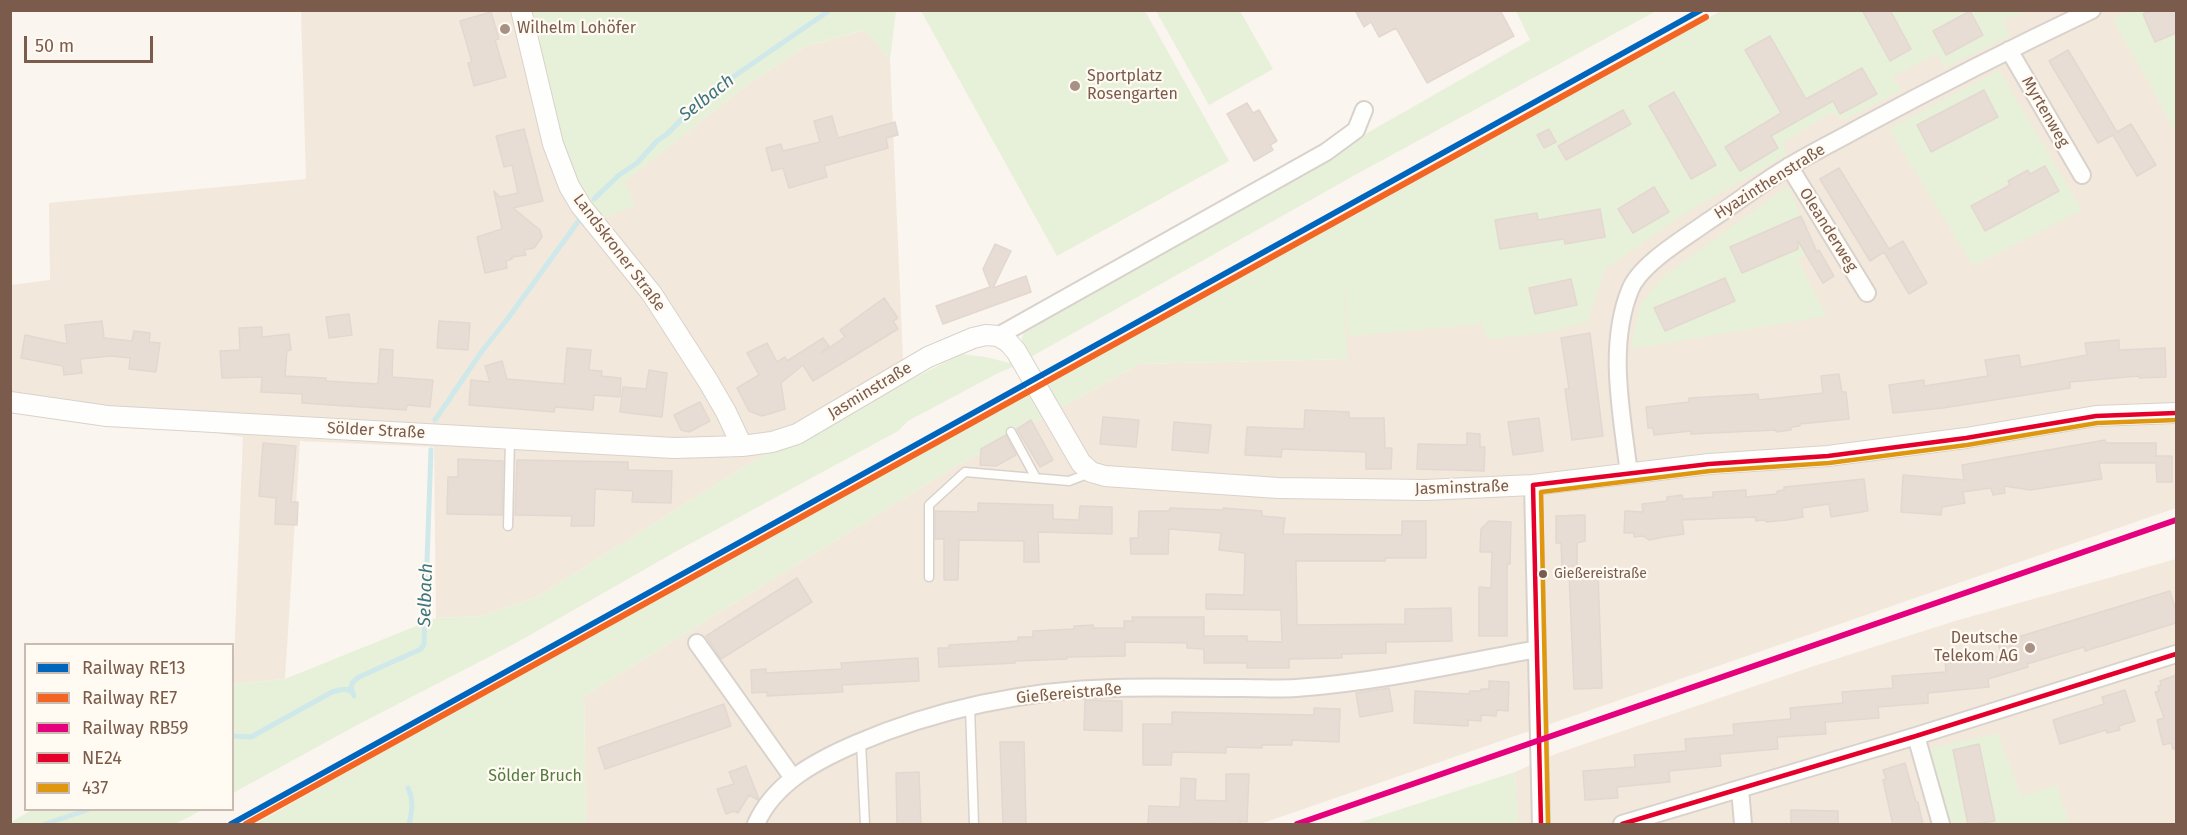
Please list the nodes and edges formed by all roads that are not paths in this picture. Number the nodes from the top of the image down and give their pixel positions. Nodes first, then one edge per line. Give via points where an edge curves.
1 (521, 10) edge
2 (2092, 10) edge
3 (2009, 50) junction
4 (1364, 110) dead end
5 (1789, 166) junction
6 (2082, 175) dead end
7 (1867, 293) dead end
8 (998, 336) junction
9 (10, 402) edge
10 (2176, 413) edge
11 (1011, 432) dead end
12 (510, 438) junction
13 (742, 446) junction
14 (1091, 472) junction
15 (1629, 474) junction
16 (1036, 478) junction
17 (1533, 485) junction
18 (508, 526) dead end
19 (929, 577) dead end
20 (697, 643) dead end
21 (1537, 648) junction
22 (2176, 654) edge
23 (970, 707) junction
24 (1916, 736) junction
25 (861, 742) junction
26 (793, 778) junction
27 (1740, 789) junction
28 (756, 825) edge
29 (865, 825) edge
30 (974, 825) edge
31 (1541, 825) edge
32 (1622, 825) edge
33 (1743, 825) edge
34 (1941, 825) edge

1 - 13 street, Landskroner Straße via 553,144 569,186 652,294 708,381
2 - 3 street, Hyazinthenstraße
3 - 5 street, Hyazinthenstraße
3 - 6 street, Myrtenweg
4 - 8 street, Jasminstraße via 1356,130 1326,152
5 - 7 street, Oleanderweg
5 - 15 street, Hyazinthenstraße via 1677,243 1650,264 1631,287 1618,345
8 - 13 street, Jasminstraße via 973,338 928,357 797,434
8 - 14 street via 1016,351 1081,463
9 - 12 street, Sölder Straße via 107,416 255,429
10 - 15 street, Jasminstraße via 2096,416 1828,456
11 - 16 lane
12 - 13 street, Sölder Straße via 674,448
12 - 18 lane
14 - 16 lane via 1070,481
14 - 17 street, Jasminstraße via 1278,488 1425,490
15 - 17 street, Jasminstraße
16 - 19 lane via 965,472 929,505
17 - 21 street
20 - 26 street
21 - 23 street, Gießereistraße via 1395,677 1295,688 1113,688
21 - 31 street
22 - 24 street
23 - 25 street, Gießereistraße
23 - 30 lane
24 - 27 street
24 - 34 street
25 - 26 street, Gießereistraße via 825,757
25 - 29 lane
26 - 28 street, Gießereistraße
27 - 32 street
27 - 33 street

